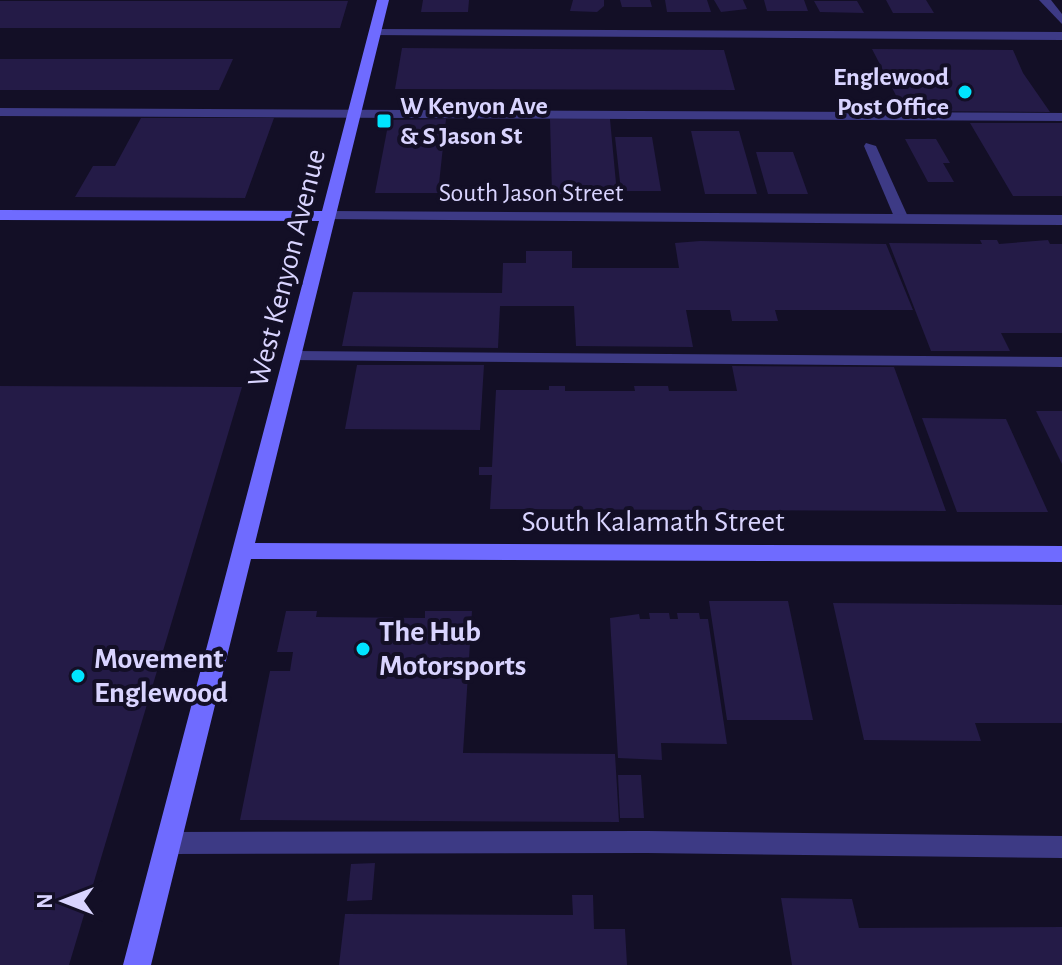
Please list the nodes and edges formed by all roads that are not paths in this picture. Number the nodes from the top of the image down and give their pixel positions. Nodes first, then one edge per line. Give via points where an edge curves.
1 (383, 0) edge
2 (1045, 0) edge
3 (1062, 21) edge
4 (375, 33) junction
5 (1062, 36) edge
6 (0, 112) edge
7 (355, 113) junction
8 (1062, 117) edge
9 (870, 146) dead end
10 (0, 215) edge
11 (329, 216) junction
12 (902, 219) junction
13 (1062, 220) edge
14 (294, 356) junction
15 (1062, 362) edge
16 (244, 551) junction
17 (1062, 554) edge
18 (170, 843) junction
19 (1062, 847) edge
20 (137, 965) edge

1 - 4 street, West Kenyon Avenue
2 - 3 street
4 - 5 street
4 - 7 street, West Kenyon Avenue
6 - 7 lane
7 - 8 lane
7 - 11 street, West Kenyon Avenue
9 - 12 lane
10 - 11 street, South Jason Street
11 - 12 street, South Jason Street
11 - 14 street, West Kenyon Avenue
12 - 13 street, South Jason Street
14 - 15 lane
14 - 16 street, West Kenyon Avenue
16 - 17 street, South Kalamath Street
16 - 18 street, West Kenyon Avenue
18 - 19 lane
18 - 20 street, West Kenyon Avenue

